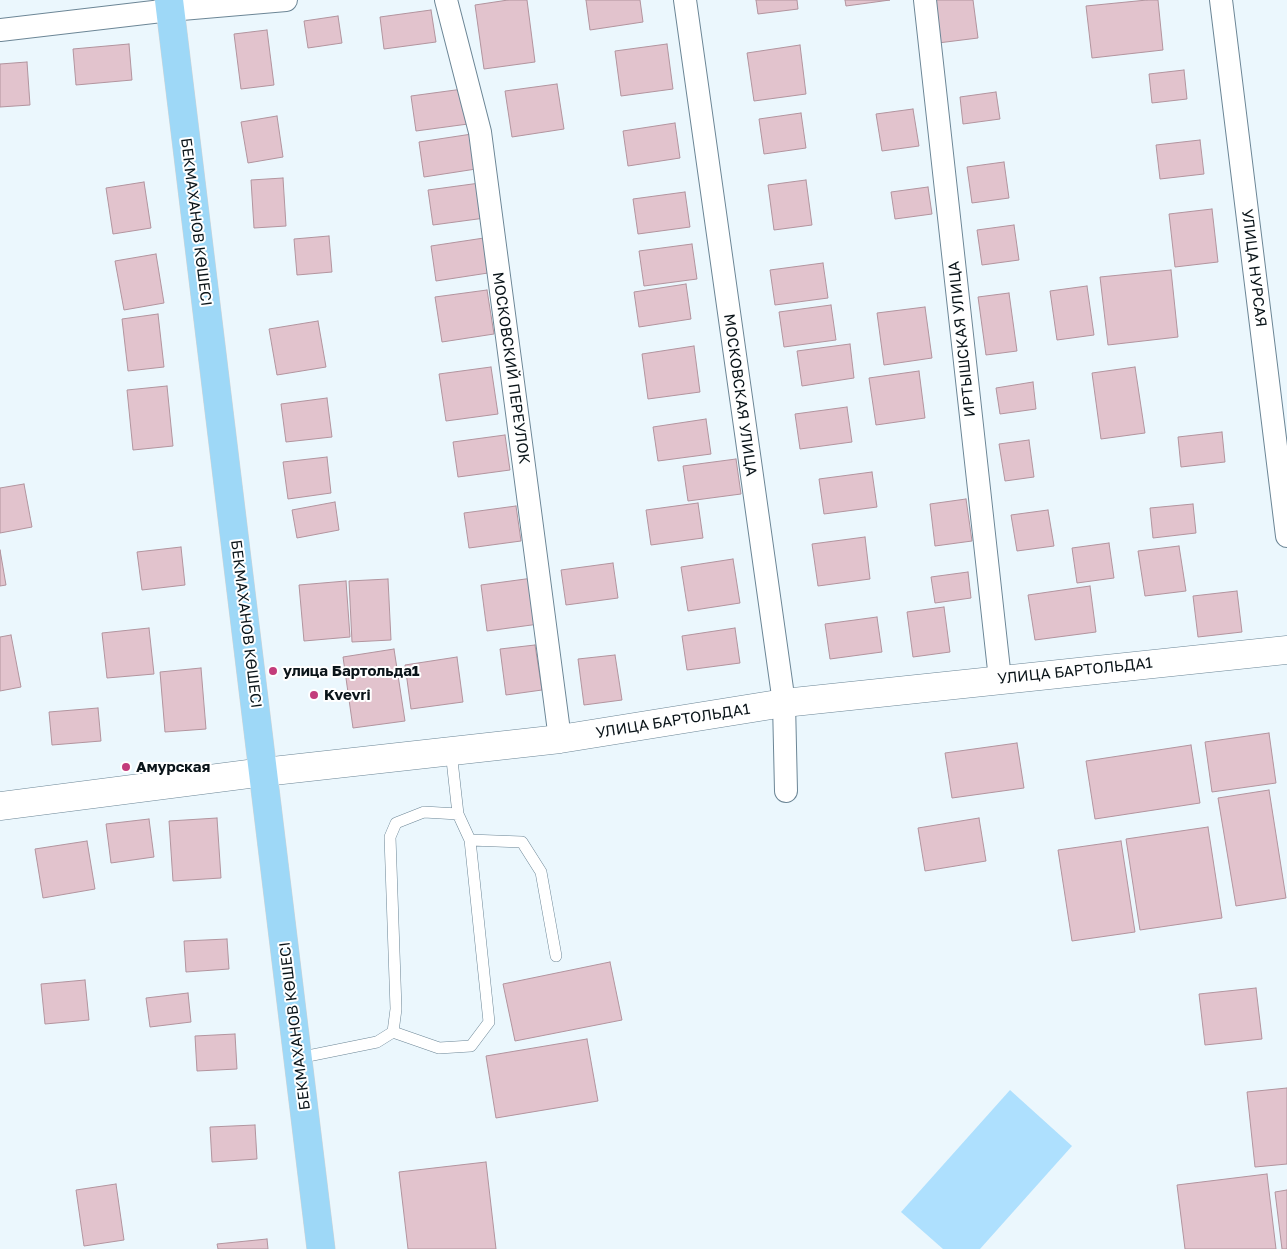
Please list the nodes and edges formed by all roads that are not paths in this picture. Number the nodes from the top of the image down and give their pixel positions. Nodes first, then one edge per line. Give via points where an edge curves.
1 (286, 0) edge
2 (446, 0) edge
3 (685, 0) edge
4 (925, 0) edge
5 (1221, 0) edge
6 (169, 5) edge
7 (0, 30) edge
8 (1287, 536) edge
9 (1287, 650) edge
10 (1000, 679) junction
11 (784, 703) junction
12 (560, 739) junction
13 (451, 751) junction
14 (264, 772) junction
15 (786, 791) dead end
16 (0, 806) edge
17 (458, 814) junction
18 (470, 840) junction
19 (556, 956) dead end
20 (393, 1032) junction
21 (298, 1058) junction
22 (321, 1249) edge

1 - 6 street
2 - 12 street, МОСКОВСКИЙ ПЕРЕУЛОК via 480,132
3 - 11 street, МОСКОВСКАЯ УЛИЦА
4 - 10 street, ИРТЫШСКАЯ УЛИЦА
5 - 8 street, УЛИЦА НУРСАЯ
6 - 7 street
6 - 14 main road, БЕКМАХАНОВ КӨШЕСІ
9 - 10 street, УЛИЦА БАРТОЛЬДА1
10 - 11 street, УЛИЦА БАРТОЛЬДА1
11 - 12 street, УЛИЦА БАРТОЛЬДА1
11 - 15 street, МОСКОВСКАЯ УЛИЦА
12 - 13 street, УЛИЦА БАРТОЛЬДА1
13 - 14 street, УЛИЦА БАРТОЛЬДА1
13 - 17 lane
14 - 16 street, УЛИЦА БАРТОЛЬДА1
14 - 21 main road, БЕКМАХАНОВ КӨШЕСІ
17 - 18 lane
17 - 20 lane via 424,812 396,823 390,837 396,1009
18 - 19 lane via 522,842 541,872
18 - 20 lane via 490,1022 471,1046 439,1048
20 - 21 lane via 377,1042
21 - 22 main road, БЕКМАХАНОВ КӨШЕСІ

